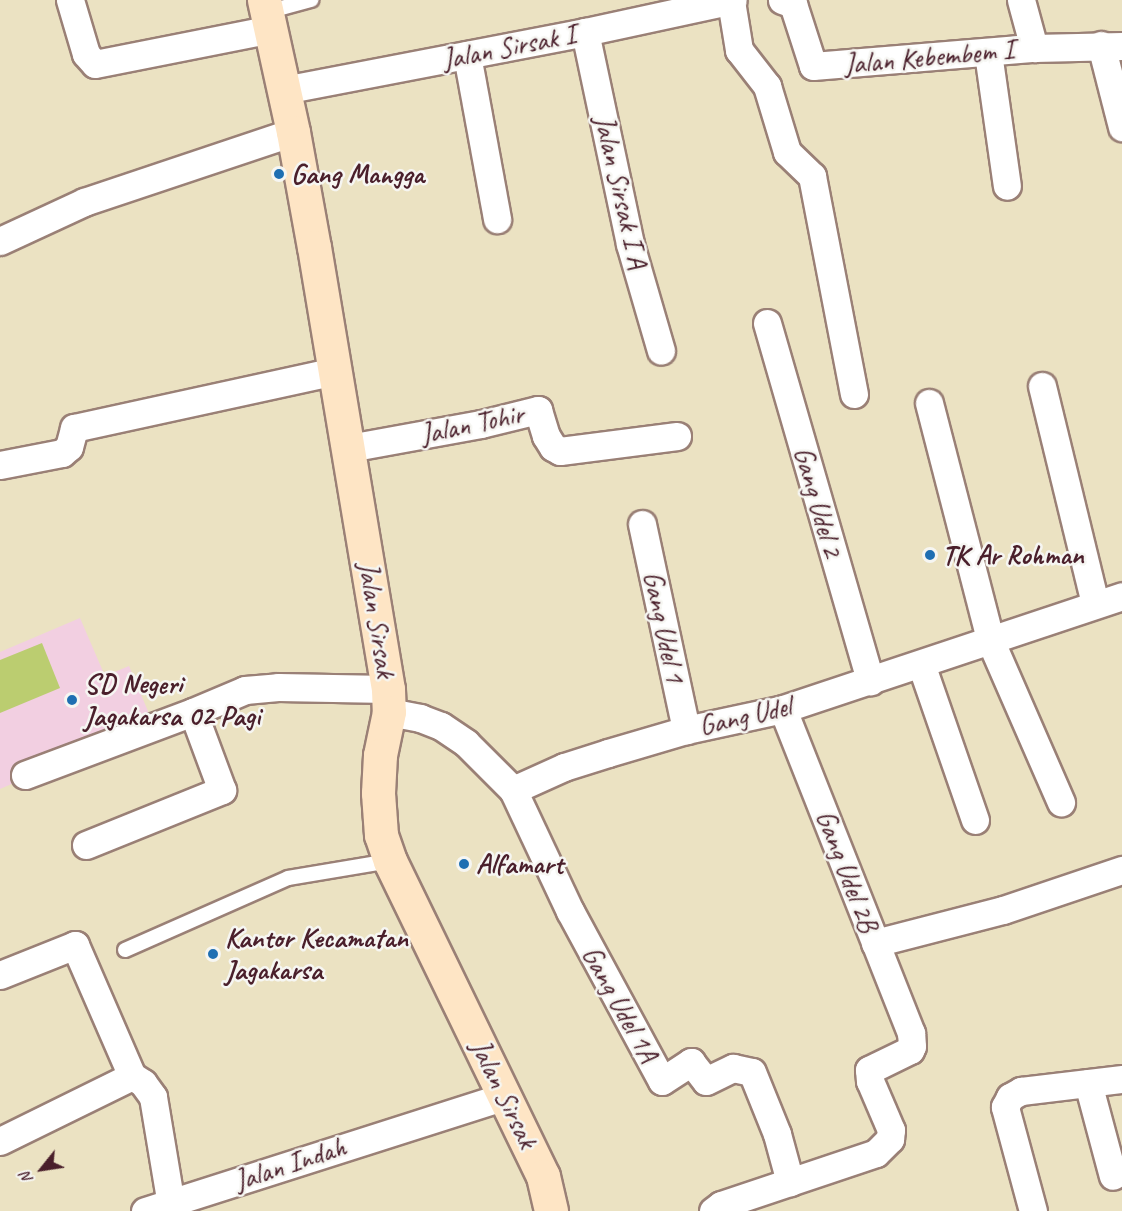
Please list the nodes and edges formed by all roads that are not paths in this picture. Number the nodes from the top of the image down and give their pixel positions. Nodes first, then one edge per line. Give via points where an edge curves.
1 (70, 0) edge
2 (311, 0) edge
3 (732, 0) edge
4 (782, 0) edge
5 (1021, 0) edge
6 (267, 14) edge
7 (585, 32) junction
8 (1112, 46) edge
9 (1034, 48) junction
10 (988, 53) junction
11 (467, 55) junction
12 (284, 90) junction
13 (1122, 127) edge
14 (294, 132) junction
15 (1007, 186) dead end
16 (496, 219) dead end
17 (0, 242) edge
18 (767, 323) dead end
19 (661, 351) dead end
20 (336, 371) junction
21 (1042, 386) dead end
22 (854, 394) dead end
23 (929, 402) dead end
24 (677, 436) dead end
25 (349, 448) junction
26 (0, 465) edge
27 (642, 524) dead end
28 (1122, 596) edge
29 (1095, 603) junction
30 (991, 642) junction
31 (921, 664) junction
32 (870, 681) junction
33 (388, 700) junction
34 (783, 709) junction
35 (193, 712) junction
36 (686, 730) junction
37 (25, 774) dead end
38 (513, 790) junction
39 (1061, 802) dead end
40 (975, 819) dead end
41 (86, 845) dead end
42 (390, 861) junction
43 (1110, 874) edge
44 (875, 943) junction
45 (125, 950) dead end
46 (0, 975) edge
47 (132, 1076) junction
48 (1122, 1079) edge
49 (1088, 1083) junction
50 (505, 1096) junction
51 (0, 1141) edge
52 (1113, 1176) dead end
53 (790, 1182) junction
54 (172, 1207) edge
55 (145, 1211) edge
56 (551, 1211) edge
57 (713, 1211) edge
58 (1033, 1211) edge

1 - 6 street via 86,54 95,64
2 - 6 lane
3 - 7 street, Jalan Sirsak I
3 - 22 street via 739,50 767,86 787,152 813,176
4 - 10 street, Jalan Kebembem I via 793,4 813,66
5 - 9 street
6 - 12 street, Jalan Sirsak
7 - 11 street, Jalan Sirsak I
7 - 19 street, Jalan Sirsak I A via 630,244
8 - 9 street, Jalan Kebembem I
8 - 13 street
9 - 10 street, Jalan Kebembem I
10 - 15 street
11 - 12 street, Jalan Sirsak I
11 - 16 street
12 - 14 street, Jalan Sirsak
14 - 17 street via 84,202
14 - 20 street, Jalan Sirsak
18 - 32 street, Gang Udel 2
20 - 25 street, Jalan Sirsak
20 - 26 street via 74,428 69,447 62,453
21 - 29 street
23 - 30 street
24 - 25 street, Jalan Tohir via 560,451 546,436 538,410
25 - 33 street, Jalan Sirsak
27 - 36 street, Gang Udel 1
28 - 29 street, Gang Udel
29 - 30 street, Gang Udel
30 - 31 street, Gang Udel
30 - 39 street
31 - 32 street, Gang Udel
31 - 40 street
32 - 34 street, Gang Udel
33 - 35 street via 278,687 245,690
33 - 38 street via 466,743
33 - 42 street, Jalan Sirsak via 378,793 381,835
34 - 36 street, Gang Udel
34 - 44 street, Gang Udel 2B
35 - 37 street
35 - 41 street via 222,790
36 - 38 street, Gang Udel via 564,767
38 - 53 street, Gang Udel 1A via 570,911 663,1081 691,1062 706,1081 733,1068 752,1072 777,1134
42 - 45 lane via 288,878
42 - 50 street, Jalan Sirsak
43 - 44 street via 1003,910
44 - 53 street, Gang Udel 2B via 911,1033 910,1050 869,1070 891,1130 890,1139 876,1153
46 - 47 street via 75,945
47 - 51 street
47 - 54 street via 153,1097
48 - 49 street
49 - 52 street
49 - 58 street via 1022,1091 1011,1097 1005,1107
50 - 54 street, Jalan Indah
50 - 56 street, Jalan Sirsak via 543,1176
53 - 57 street
54 - 55 street, Jalan Indah

